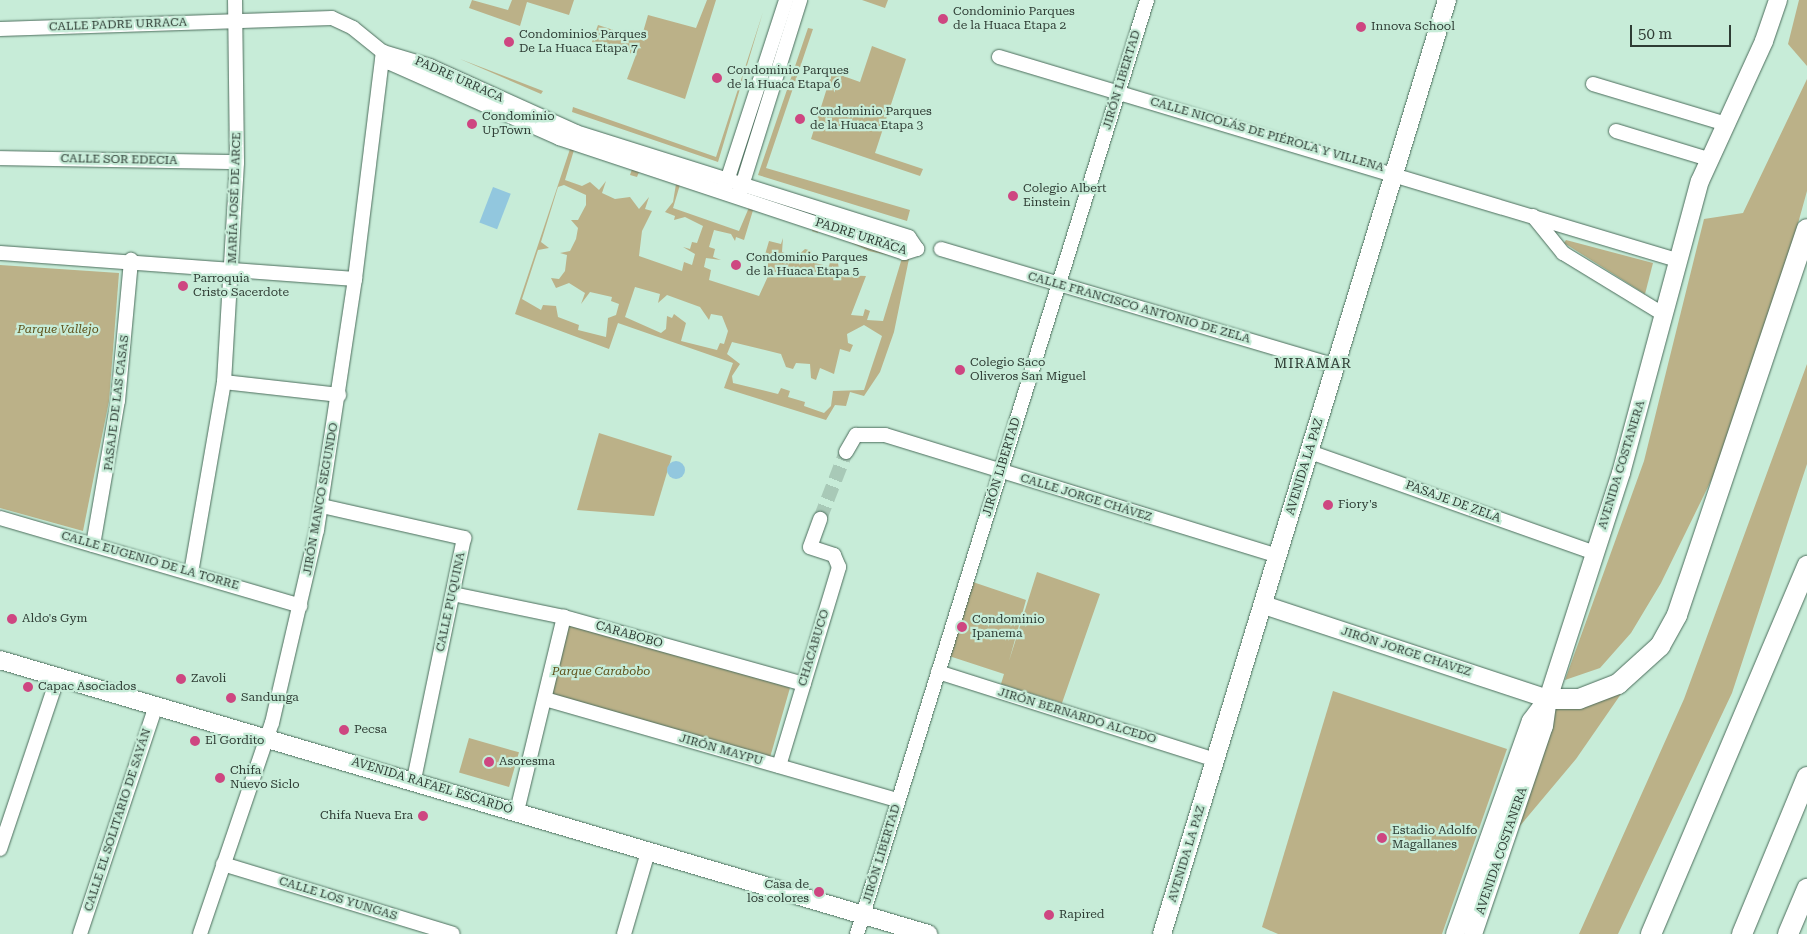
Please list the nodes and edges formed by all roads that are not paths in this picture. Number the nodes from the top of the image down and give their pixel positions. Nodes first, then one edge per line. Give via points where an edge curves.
1 (235, 0) edge
2 (786, 0) edge
3 (800, 0) edge
4 (1147, 0) edge
5 (1447, 0) edge
6 (1778, 0) edge
7 (236, 21) junction
8 (0, 28) edge
9 (383, 52) junction
10 (999, 57) dead end
11 (1593, 84) dead end
12 (1119, 92) junction
13 (1726, 124) junction
14 (1616, 131) dead end
15 (0, 158) edge
16 (1708, 159) junction
17 (237, 162) junction
18 (1396, 173) junction
19 (725, 186) junction
20 (740, 190) junction
21 (1533, 216) junction
22 (1807, 229) edge
23 (941, 249) dead end
24 (0, 253) edge
25 (131, 260) junction
26 (1677, 260) junction
27 (232, 268) junction
28 (355, 279) junction
29 (1058, 284) junction
30 (1663, 314) junction
31 (1336, 366) junction
32 (224, 382) junction
33 (339, 395) junction
34 (846, 452) tunnel mouth
35 (1310, 452) junction
36 (1000, 472) junction
37 (322, 506) junction
38 (0, 518) edge
39 (820, 518) tunnel mouth
40 (93, 544) junction
41 (1595, 553) junction
42 (1278, 556) junction
43 (1807, 566) edge
44 (191, 573) junction
45 (453, 594) junction
46 (1264, 605) junction
47 (300, 606) junction
48 (564, 617) junction
49 (0, 660) edge
50 (938, 672) junction
51 (58, 677) junction
52 (804, 684) junction
53 (544, 699) junction
54 (1548, 699) junction
55 (156, 705) junction
56 (267, 738) junction
57 (1216, 760) junction
58 (779, 766) junction
59 (1807, 778) edge
60 (414, 779) junction
61 (898, 800) junction
62 (517, 811) junction
63 (0, 848) edge
64 (648, 852) junction
65 (224, 864) junction
66 (1807, 889) edge
67 (863, 916) junction
68 (80, 934) edge
69 (200, 934) edge
70 (453, 934) edge
71 (624, 934) edge
72 (857, 934) edge
73 (928, 934) edge
74 (1162, 934) edge
75 (1456, 934) edge
76 (1474, 934) edge
77 (1651, 934) edge
78 (1742, 934) edge
79 (1788, 934) edge

1 - 7 street, MARÍA JOSÉ DE ARCE
2 - 19 street
3 - 20 street
4 - 12 street, JIRÓN LIBERTAD
5 - 18 main road, AVENIDA LA PAZ
6 - 13 main road, AVENIDA COSTANERA via 1764,41
7 - 8 street, CALLE PADRE URRACA
7 - 9 street, PADRE URRACA via 332,18
7 - 17 street, MARÍA JOSÉ DE ARCE
9 - 19 street, PADRE URRACA via 440,70 576,132
9 - 28 street, JIRÓN MANCO SEGUNDO
10 - 12 street, CALLE NICOLÁS DE PIÉROLA Y VILLENA
11 - 13 street
12 - 18 street, CALLE NICOLÁS DE PIÉROLA Y VILLENA
12 - 29 street, JIRÓN LIBERTAD
13 - 16 main road, AVENIDA COSTANERA
14 - 16 street
15 - 17 street, CALLE SOR EDECIA
16 - 26 main road, AVENIDA COSTANERA
17 - 27 street, MARÍA JOSÉ DE ARCE
18 - 21 street, CALLE NICOLÁS DE PIÉROLA Y VILLENA
18 - 31 main road, AVENIDA LA PAZ
19 - 20 street, PADRE URRACA
20 - 20 street, PADRE URRACA via 904,252 917,249 909,237
21 - 26 street, CALLE NICOLÁS DE PIÉROLA Y VILLENA
21 - 30 street via 1563,253
22 - 54 highway via 1677,615 1660,646 1618,684 1578,699
23 - 29 street, CALLE FRANCISCO ANTONIO DE ZELA
24 - 25 street
25 - 27 street
25 - 40 street, PASAJE DE LAS CASAS via 118,401
26 - 30 main road, AVENIDA COSTANERA
27 - 28 street
27 - 32 street, MARÍA JOSÉ DE ARCE
28 - 33 street, JIRÓN MANCO SEGUNDO
29 - 31 street, CALLE FRANCISCO ANTONIO DE ZELA
29 - 36 street, JIRÓN LIBERTAD
30 - 41 main road, AVENIDA COSTANERA via 1640,408
31 - 35 main road, AVENIDA LA PAZ
32 - 33 street
32 - 44 street, MARÍA JOSÉ DE ARCE
33 - 37 street, JIRÓN MANCO SEGUNDO
34 - 36 street, CALLE JORGE CHÁVEZ via 856,435 875,433
35 - 41 street, PASAJE DE ZELA
35 - 42 main road, AVENIDA LA PAZ
36 - 42 street, CALLE JORGE CHÁVEZ
36 - 50 street, JIRÓN LIBERTAD
37 - 45 street, CALLE PUQUINA via 464,538
37 - 47 street, JIRÓN MANCO SEGUNDO
38 - 40 street, CALLE EUGENIO DE LA TORRE
39 - 52 street, CHACABUCO via 810,547 834,555 839,567
40 - 44 street, CALLE EUGENIO DE LA TORRE
41 - 54 main road, AVENIDA COSTANERA
42 - 46 main road, AVENIDA LA PAZ
43 - 77 highway
44 - 47 street, CALLE EUGENIO DE LA TORRE
45 - 48 street, CARABOBO
45 - 60 street, CALLE PUQUINA
46 - 54 main road, JIRÓN JORGE CHAVEZ
46 - 57 main road, AVENIDA LA PAZ
47 - 56 street, JIRÓN MANCO SEGUNDO
48 - 52 street, CARABOBO
48 - 53 street
49 - 51 main road, AVENIDA RAFAEL ESCARDÓ
50 - 57 street, JIRÓN BERNARDO ALCEDO
50 - 61 street, JIRÓN LIBERTAD
51 - 55 main road, AVENIDA RAFAEL ESCARDÓ
51 - 63 street
52 - 58 street, CHACABUCO
53 - 58 street, JIRÓN MAYPU
53 - 62 street
54 - 75 main road via 1531,721
54 - 76 main road, AVENIDA COSTANERA via 1544,726
55 - 56 main road, AVENIDA RAFAEL ESCARDÓ
55 - 68 street, CALLE EL SOLITARIO DE SAYÁN
56 - 60 main road, AVENIDA RAFAEL ESCARDÓ
56 - 65 street, JIRÓN MANCO SEGUNDO
57 - 74 main road, AVENIDA LA PAZ
58 - 61 street, JIRÓN MAYPU
59 - 78 highway
60 - 62 main road, AVENIDA RAFAEL ESCARDÓ
61 - 67 street, JIRÓN LIBERTAD
62 - 64 main road, AVENIDA RAFAEL ESCARDÓ
64 - 67 main road, AVENIDA RAFAEL ESCARDÓ
64 - 71 street
65 - 69 street, JIRÓN MANCO SEGUNDO
65 - 70 street, CALLE LOS YUNGAS
66 - 79 highway
67 - 72 street, JIRÓN LIBERTAD
67 - 73 main road, AVENIDA RAFAEL ESCARDÓ

